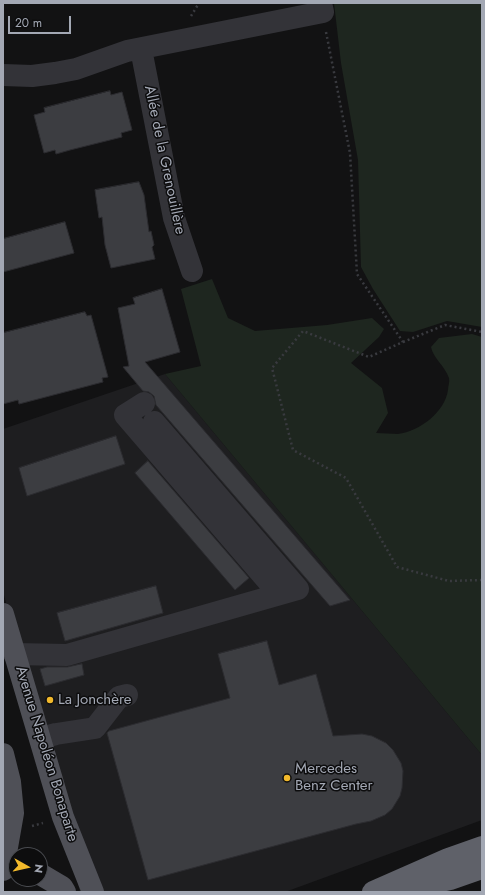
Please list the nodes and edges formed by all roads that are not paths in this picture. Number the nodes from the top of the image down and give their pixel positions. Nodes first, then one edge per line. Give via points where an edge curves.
1 (322, 8) edge
2 (141, 49) junction
3 (3, 75) edge
4 (192, 271) dead end
5 (279, 594) junction
6 (3, 614) edge
7 (14, 654) junction
8 (122, 691) dead end
9 (48, 736) junction
10 (3, 754) edge
11 (482, 847) edge
12 (482, 868) edge
13 (3, 870) edge
14 (48, 879) edge
15 (65, 892) edge
16 (93, 892) edge
17 (373, 892) edge
18 (390, 892) edge

1 - 2 street
2 - 3 street via 55,73 32,76
2 - 4 street, Allée de la Grenouillère via 174,218
5 - 5 street via 298,589 149,412 125,415
5 - 7 street via 67,655
6 - 7 main road, Avenue Napoléon Bonaparte
7 - 9 main road, Avenue Napoléon Bonaparte
8 - 9 street via 94,728
9 - 16 main road, Avenue Napoléon Bonaparte via 63,817
10 - 13 main road via 10,782 13,814
11 - 17 highway
12 - 18 highway via 450,879
14 - 15 main road via 62,887

